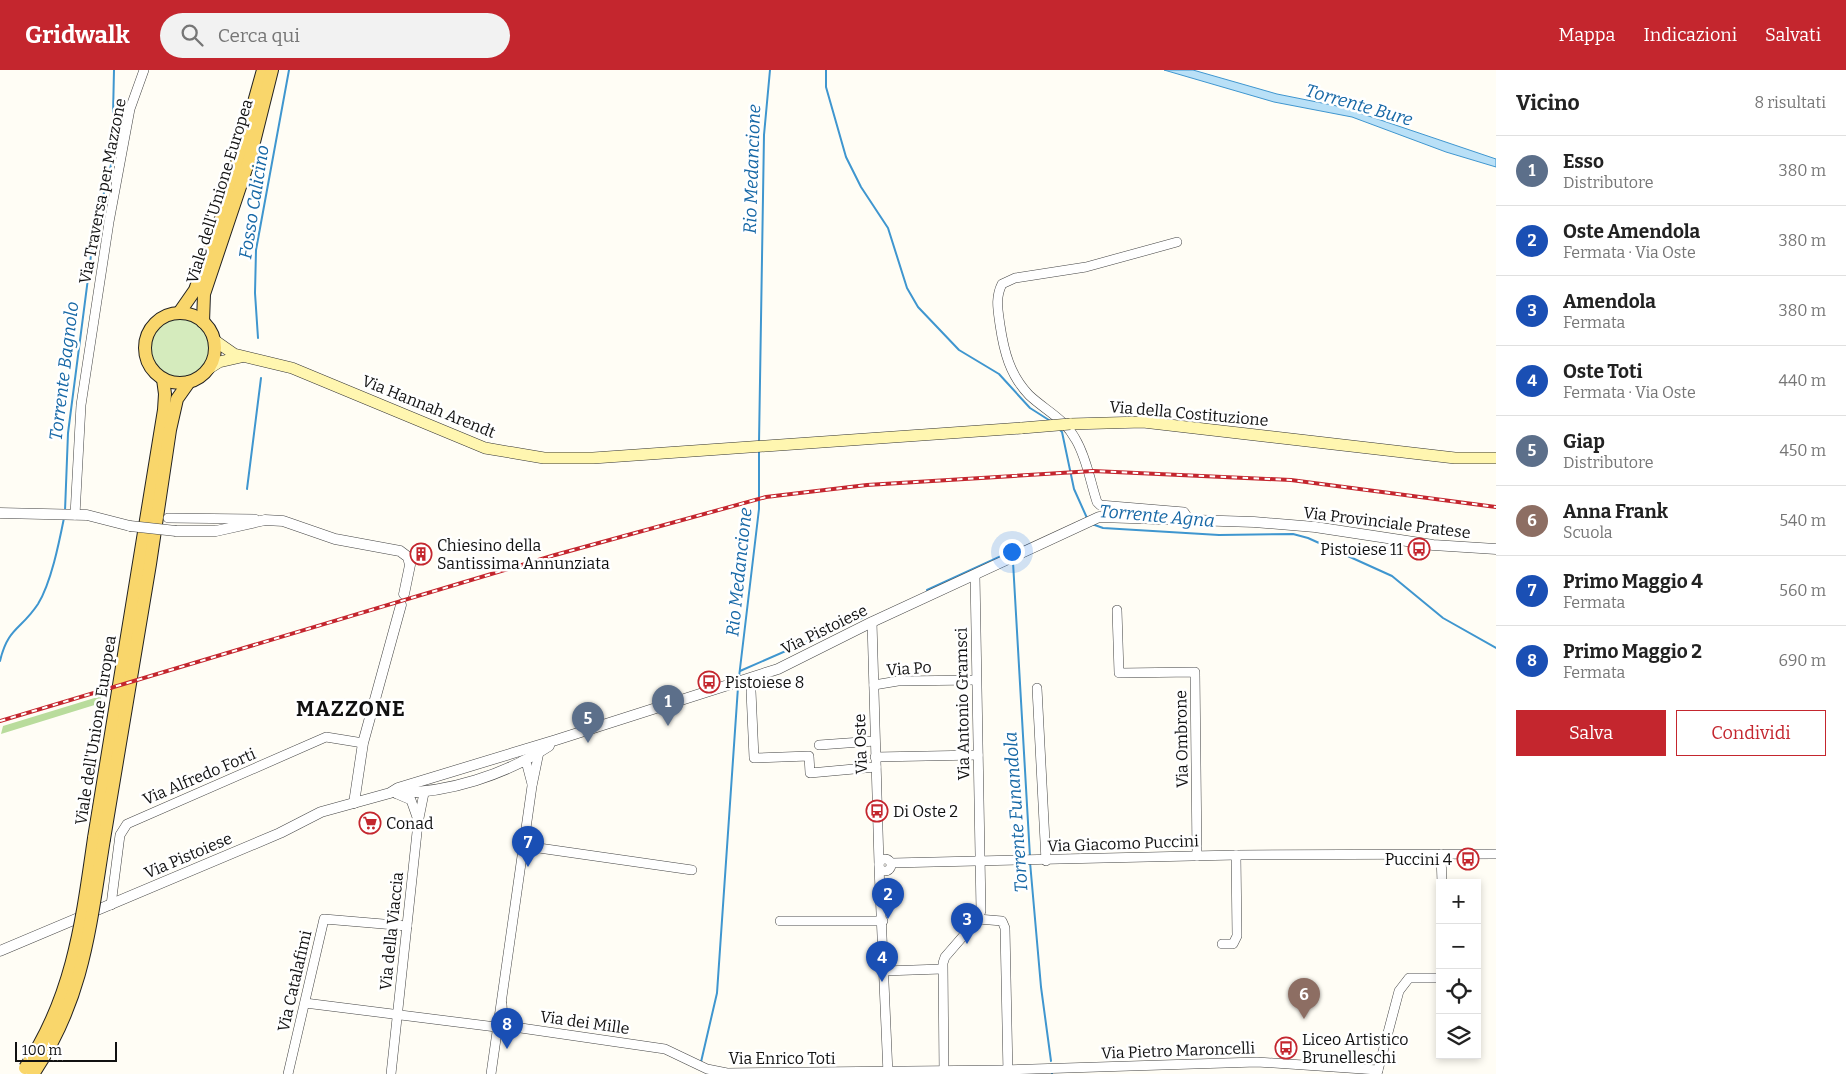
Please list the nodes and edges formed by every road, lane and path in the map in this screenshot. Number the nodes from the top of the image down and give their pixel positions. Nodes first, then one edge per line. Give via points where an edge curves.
1 (144, 70) edge
2 (263, 70) edge
3 (272, 70) edge
4 (1177, 242) dead end
5 (179, 313) junction
6 (203, 322) junction
7 (214, 340) junction
8 (242, 357) junction
9 (208, 369) junction
10 (162, 379) junction
11 (189, 382) junction
12 (763, 446) joint
13 (1496, 458) edge
14 (0, 513) edge
15 (69, 515) junction
16 (168, 518) dead end
17 (1095, 518) joint
18 (265, 520) junction
19 (1190, 521) junction
20 (1496, 549) edge
21 (975, 575) junction
22 (404, 594) dead end
23 (401, 605) dead end
24 (1118, 610) dead end
25 (872, 622) junction
26 (976, 680) junction
27 (874, 685) junction
28 (1037, 688) dead end
29 (751, 690) dead end
30 (556, 740) junction
31 (875, 741) junction
32 (362, 743) junction
33 (819, 745) dead end
34 (540, 752) junction
35 (513, 754) junction
36 (978, 755) junction
37 (522, 762) junction
38 (876, 762) junction
39 (430, 780) junction
40 (532, 786) junction
41 (390, 793) junction
42 (424, 793) junction
43 (354, 803) junction
44 (418, 824) junction
45 (99, 838) junction
46 (525, 846) junction
47 (1441, 854) junction
48 (1496, 854) edge
49 (1236, 855) junction
50 (1197, 856) junction
51 (1044, 861) junction
52 (980, 862) junction
53 (879, 866) junction
54 (890, 867) junction
55 (692, 870) dead end
56 (1442, 879) edge
57 (882, 903) junction
58 (111, 904) junction
59 (978, 920) junction
60 (780, 921) dead end
61 (883, 921) junction
62 (407, 926) junction
63 (1222, 944) dead end
64 (0, 951) edge
65 (942, 969) junction
66 (884, 971) junction
67 (1436, 978) edge
68 (305, 1003) junction
69 (502, 1004) junction
70 (397, 1013) junction
71 (496, 1027) junction
72 (681, 1056) joint
73 (1142, 1070) edge
74 (26, 1072) edge
75 (1008, 1072) edge
76 (1378, 1072) edge
77 (888, 1073) edge
78 (944, 1073) edge
79 (288, 1074) edge
80 (391, 1074) edge
81 (491, 1074) edge
82 (835, 1074) edge

1 - 15 street, Via Traversa per Mazzone via 130,109 109,222 81,405
2 - 5 main road, Viale dell'Unione Europea via 218,228 195,290
3 - 6 main road, Viale dell'Unione Europea via 251,154 204,294
4 - 19 street via 1086,267 1015,278 1002,284 996,299 1006,360 1029,395 1057,416 1076,440 1097,502 1134,510 1184,512
5 - 6 main road
5 - 10 main road via 156,323 146,340 144,350 148,365
6 - 7 main road
7 - 8 main road via 227,351
7 - 9 main road via 214,355
8 - 9 main road via 228,359
8 - 12 main road, Via Hannah Arendt via 292,368 459,438 506,453 565,458
9 - 11 main road, Viale dell'Unione Europea
10 - 11 main road via 173,383
10 - 45 main road, Viale dell'Unione Europea via 164,410
11 - 45 main road, Viale dell'Unione Europea via 177,399 170,430 150,564
12 - 13 main road, Via della Costituzione, bridge via 1070,424 1143,422 1455,458
14 - 15 street
15 - 18 street, bridge via 91,515 130,526 176,531 216,532
16 - 18 street
17 - 19 street, Via Provinciale Pratese
17 - 21 street, Via Pistoiese
18 - 22 street via 282,521 335,539 400,551 408,557 410,565
19 - 20 street, Via Provinciale Pratese via 1315,527 1433,545
21 - 25 street, Via Pistoiese
21 - 26 street, Via Antonio Gramsci
23 - 32 street
24 - 50 street, Via Ombrone via 1119,673 1195,672
25 - 27 street, Via Oste
25 - 30 street, Via Pistoiese via 778,669
26 - 27 street, Via Po via 898,681
26 - 36 street, Via Antonio Gramsci
27 - 31 street, Via Oste
28 - 51 street
29 - 38 street via 754,758 809,756 810,773
30 - 34 street, Via Pistoiese
30 - 35 street, Via Pistoiese
31 - 33 street
31 - 38 street, Via Oste
32 - 43 street
32 - 58 street, Via Alfredo Forti via 326,737 127,824 120,836
34 - 37 street, Via Pistoiese
34 - 40 street
35 - 37 street
35 - 39 street, Via Pistoiese
36 - 38 street
36 - 52 street, Via Antonio Gramsci
37 - 40 street via 527,765
37 - 42 street, Via Pistoiese
38 - 53 street, Via Oste
39 - 41 street, Via Pistoiese
39 - 42 street via 424,785
40 - 46 street
41 - 42 street, Via Pistoiese
41 - 43 street, Via Pistoiese
41 - 44 street via 404,795 411,800
42 - 44 street, Via della Viaccia
43 - 58 street, Via Pistoiese via 321,812 280,833
44 - 62 street, Via della Viaccia
45 - 74 main road, Viale dell'Unione Europea, bridge via 68,980 51,1024
46 - 55 street
46 - 69 street
47 - 48 street, Via Giacomo Puccini
47 - 49 street, Via Giacomo Puccini
47 - 56 street
49 - 50 street, Via Giacomo Puccini
49 - 63 street via 1237,936 1233,944
50 - 51 street, Via Giacomo Puccini
51 - 52 street, Via Giacomo Puccini
52 - 54 street, Via Giacomo Puccini
52 - 59 street, Via Antonio Gramsci via 981,911
53 - 54 street, Via Giacomo Puccini via 885,859
53 - 57 street, Via Oste
54 - 57 street, Via Oste via 884,880
57 - 61 street, Via Oste
58 - 64 street, Via Pistoiese
59 - 65 street via 945,958
59 - 75 street via 1002,921 1005,928
60 - 61 street
61 - 66 street, Via Oste
62 - 68 street, Via Catalafimi via 324,919
62 - 70 street, Via della Viaccia
65 - 66 street
65 - 78 street
66 - 77 street, Via Oste
67 - 76 street via 1409,978 1399,991
68 - 70 street
68 - 79 street, Via Catalafimi
69 - 71 street
69 - 72 street, Via dei Mille via 503,1022 507,1026 665,1049
70 - 71 street
70 - 80 street, Via della Viaccia
71 - 81 street
72 - 82 street, Via Enrico Toti via 707,1069 727,1073
73 - 75 street, Via Pietro Maroncelli
73 - 76 street, Via Pietro Maroncelli via 1257,1062
75 - 78 street, Via Pietro Maroncelli
77 - 78 street, Via Enrico Toti
77 - 82 street, Via Enrico Toti

